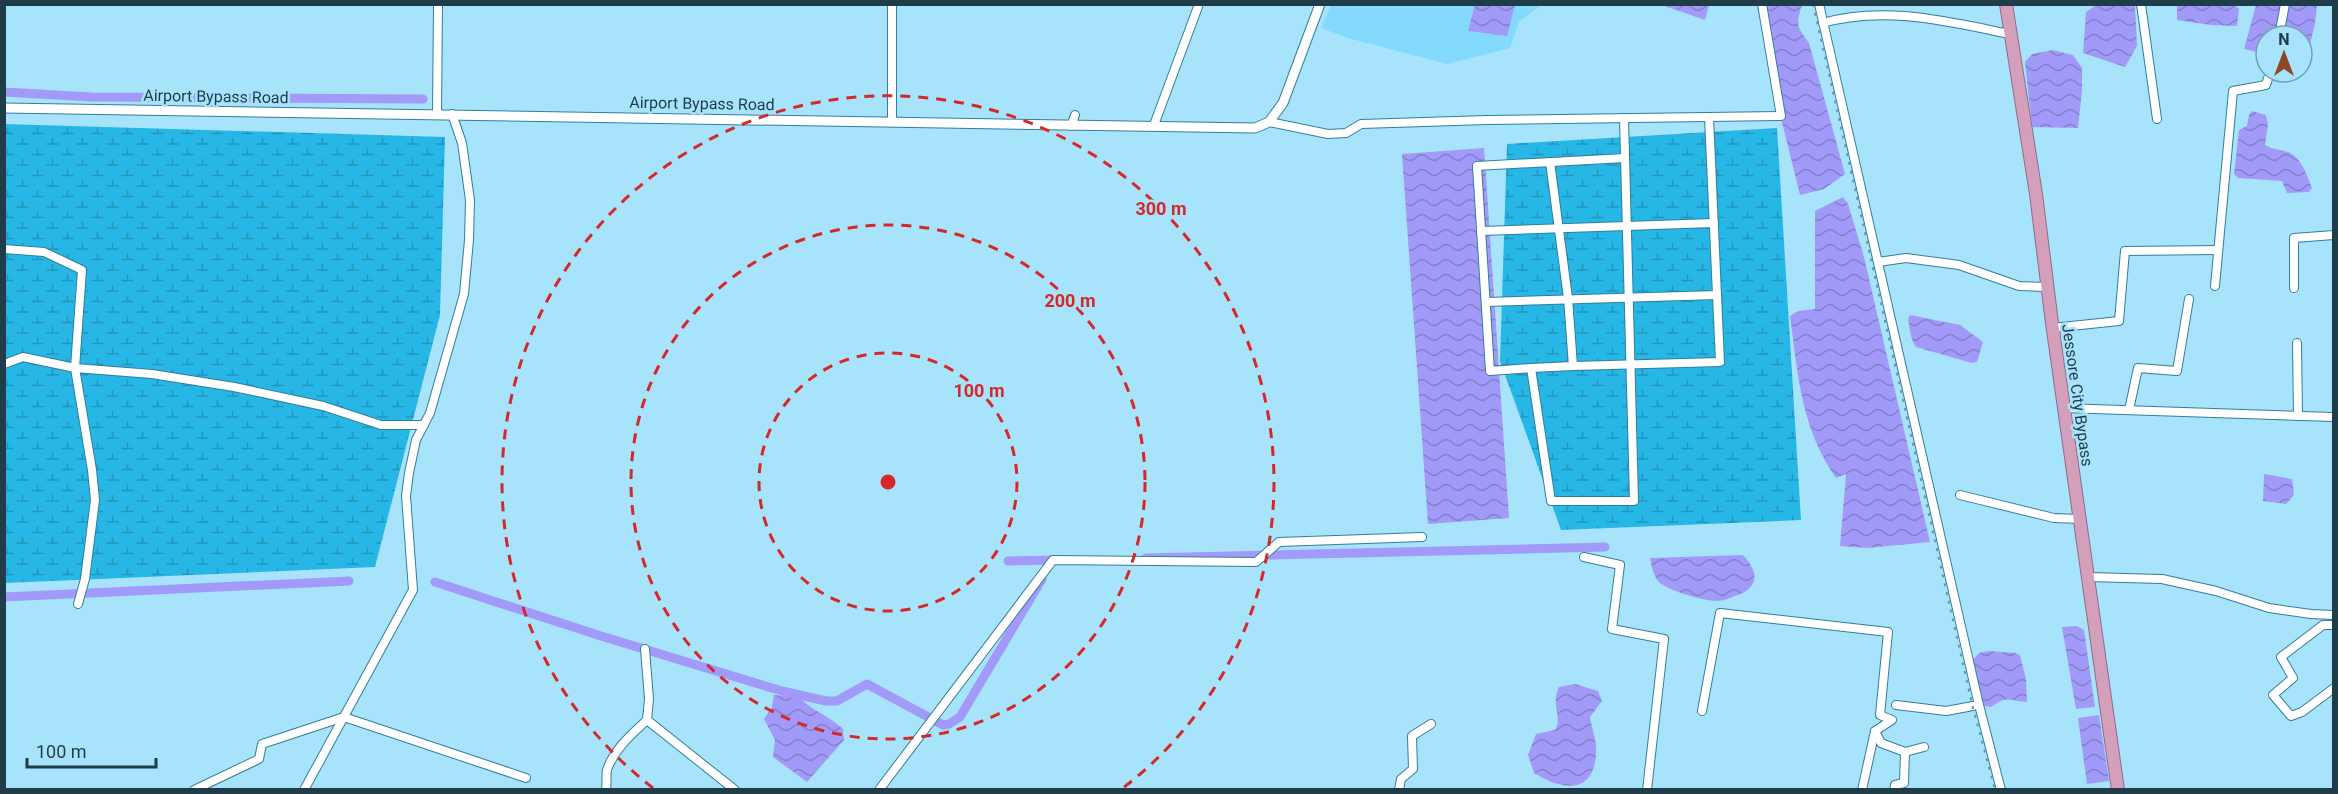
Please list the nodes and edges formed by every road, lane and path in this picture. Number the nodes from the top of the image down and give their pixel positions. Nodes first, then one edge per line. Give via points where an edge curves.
1 (438, 4) edge
2 (892, 4) edge
3 (1199, 4) edge
4 (1320, 4) edge
5 (1762, 4) edge
6 (1819, 4) edge
7 (2006, 4) edge
8 (2141, 4) edge
9 (2285, 4) edge
10 (1823, 23) junction
11 (2281, 24) edge
12 (2010, 34) junction
13 (2266, 84) edge
14 (4, 108) edge
15 (437, 114) junction
16 (452, 114) junction
17 (1075, 115) dead end
18 (1709, 117) junction
19 (1624, 118) junction
20 (2157, 119) dead end
21 (892, 121) junction
22 (1269, 122) junction
23 (1154, 125) junction
24 (1071, 126) junction
25 (1625, 158) junction
26 (1550, 162) junction
27 (1714, 223) junction
28 (1627, 226) junction
29 (1559, 229) junction
30 (1481, 231) junction
31 (2334, 235) edge
32 (4, 249) edge
33 (2217, 250) junction
34 (1878, 262) junction
35 (2214, 286) dead end
36 (2047, 287) junction
37 (2294, 288) dead end
38 (1717, 295) junction
39 (1568, 298) junction
40 (1629, 298) junction
41 (2189, 299) dead end
42 (1486, 302) junction
43 (2052, 328) junction
44 (2297, 343) dead end
45 (4, 364) edge
46 (1630, 365) junction
47 (1573, 366) junction
48 (75, 368) junction
49 (1531, 368) junction
50 (2063, 408) junction
51 (2129, 410) junction
52 (2298, 416) junction
53 (2334, 417) edge
54 (424, 425) junction
55 (1960, 495) dead end
56 (2079, 519) junction
57 (1422, 537) dead end
58 (1584, 557) dead end
59 (2088, 577) junction
60 (78, 604) dead end
61 (2334, 615) edge
62 (2334, 625) edge
63 (645, 650) dead end
64 (2334, 688) edge
65 (1896, 705) dead end
66 (1973, 706) dead end
67 (1702, 711) dead end
68 (344, 717) junction
69 (647, 720) junction
70 (1431, 724) dead end
71 (1875, 731) junction
72 (1924, 747) dead end
73 (1905, 752) junction
74 (526, 778) dead end
75 (194, 789) edge
76 (304, 789) edge
77 (606, 789) edge
78 (735, 789) edge
79 (879, 789) edge
80 (1399, 789) edge
81 (1647, 789) edge
82 (1862, 789) edge
83 (1893, 789) edge
84 (2001, 789) edge
85 (2118, 789) edge

1 - 15 street
2 - 21 street
3 - 23 street
4 - 22 street via 1283,103
5 - 18 street via 1780,116
6 - 10 street
7 - 12 highway, Jessore City Bypass
8 - 20 street
9 - 11 street
10 - 12 street via 1889,14
10 - 34 street
12 - 36 highway, Jessore City Bypass
13 - 33 street via 2233,91
14 - 15 street, Airport Bypass Road
15 - 16 street, Airport Bypass Road
16 - 21 street, Airport Bypass Road
16 - 54 street via 462,143 470,200 467,261 464,294
17 - 24 street
18 - 19 street
18 - 27 street
19 - 22 street via 1361,124 1346,133 1328,134
19 - 25 street
21 - 24 street, Airport Bypass Road
22 - 23 street, Airport Bypass Road via 1255,128
23 - 24 street, Airport Bypass Road
25 - 26 street
25 - 28 street
26 - 29 street
26 - 30 street via 1477,166
27 - 28 street
27 - 38 street
28 - 29 street
28 - 40 street
29 - 30 street
29 - 39 street
30 - 42 street
31 - 37 street via 2294,238
32 - 48 street via 44,252 82,270
33 - 35 street
33 - 43 street via 2125,251 2119,321
34 - 36 street via 1906,258 1959,265 2019,286
34 - 84 street
36 - 43 highway, Jessore City Bypass
38 - 40 street
38 - 46 street via 1720,362
39 - 40 street
39 - 42 street
39 - 47 street
40 - 46 street
41 - 51 street via 2177,371 2138,368
42 - 49 street via 1490,371
43 - 50 highway, Jessore City Bypass
44 - 52 street
45 - 48 street via 23,357
46 - 47 street
46 - 49 street via 1634,501 1551,501
47 - 49 street
48 - 54 street via 152,374 234,387 323,406 381,426
48 - 60 street via 94,500 85,579
50 - 51 street
50 - 56 highway, Jessore City Bypass
51 - 52 street
52 - 53 street
54 - 68 street via 416,440 406,496 413,590
55 - 56 street via 2054,518
56 - 59 highway, Jessore City Bypass
57 - 79 street via 1279,542 1256,561 1053,560
58 - 81 street via 1620,565 1612,628 1664,639
59 - 61 street via 2162,579 2269,608
59 - 85 highway, Jessore City Bypass
62 - 64 street via 2323,625 2281,657 2293,678 2273,695 2291,716
63 - 69 street
65 - 66 street via 1946,711
67 - 71 street via 1720,613 1888,632 1880,715 1893,720
68 - 74 street
68 - 75 street via 262,744 259,759
68 - 76 street
69 - 77 street via 624,741 607,770
69 - 78 street
70 - 80 street via 1412,736 1413,769 1401,779
71 - 73 street via 1881,743
71 - 82 street
72 - 73 street
73 - 83 street via 1904,783

